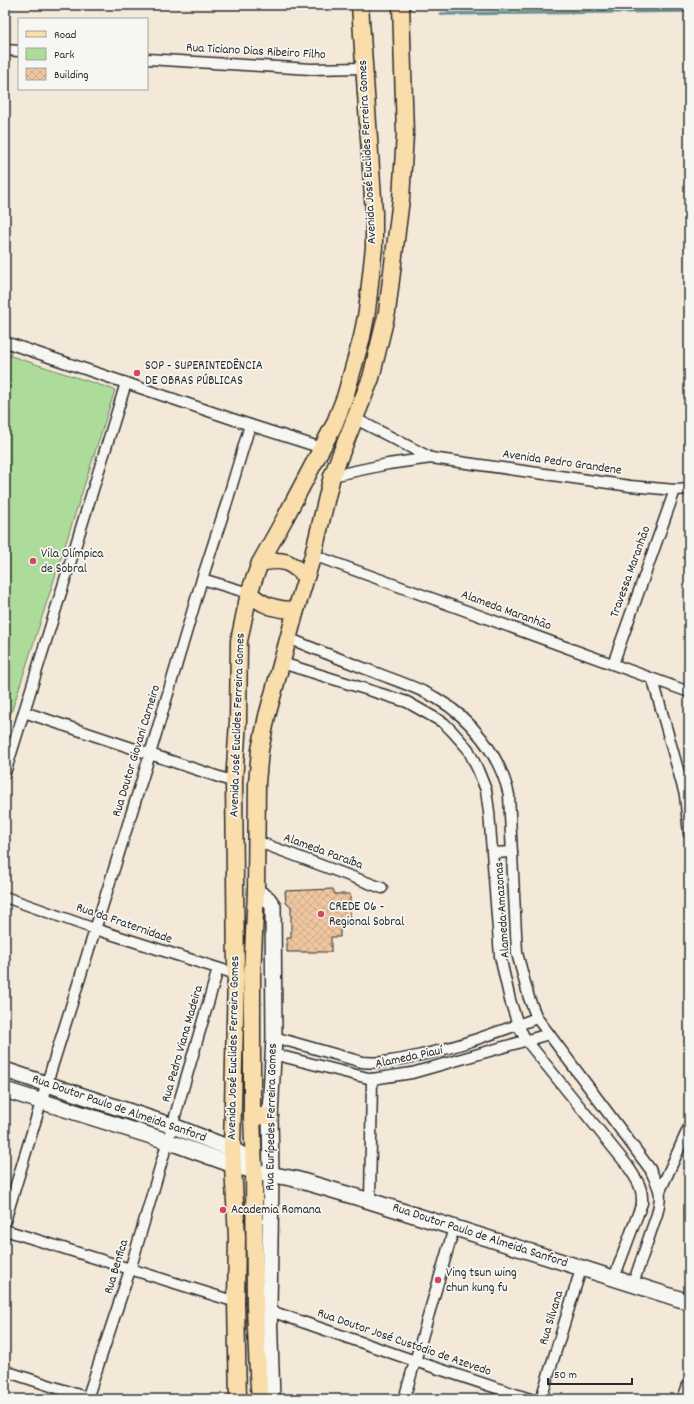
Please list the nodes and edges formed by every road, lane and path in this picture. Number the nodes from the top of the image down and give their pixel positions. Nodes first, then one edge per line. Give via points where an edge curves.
1 (360, 7) edge
2 (401, 10) edge
3 (5, 50) edge
4 (18, 51) edge
5 (148, 59) edge
6 (363, 68) junction
7 (5, 342) edge
8 (126, 383) junction
9 (354, 418) junction
10 (250, 425) junction
11 (322, 448) junction
12 (431, 458) junction
13 (332, 476) junction
14 (675, 490) junction
15 (689, 490) edge
16 (313, 555) junction
17 (260, 563) junction
18 (306, 577) junction
19 (202, 579) junction
20 (249, 594) junction
21 (296, 610) junction
22 (288, 638) junction
23 (282, 663) junction
24 (613, 664) junction
25 (653, 680) junction
26 (689, 692) edge
27 (435, 697) junction
28 (422, 710) junction
29 (24, 712) junction
30 (475, 731) junction
31 (461, 741) junction
32 (150, 754) junction
33 (5, 773) edge
34 (234, 782) junction
35 (689, 834) edge
36 (256, 841) junction
37 (512, 852) junction
38 (493, 853) junction
39 (382, 888) dead end
40 (256, 890) junction
41 (5, 897) edge
42 (95, 929) junction
43 (218, 969) junction
44 (236, 974) junction
45 (537, 1018) junction
46 (518, 1025) junction
47 (549, 1034) junction
48 (274, 1037) junction
49 (526, 1040) junction
50 (273, 1054) junction
51 (5, 1070) edge
52 (372, 1079) junction
53 (47, 1083) junction
54 (5, 1090) edge
55 (41, 1102) junction
56 (252, 1116) junction
57 (270, 1116) junction
58 (172, 1126) junction
59 (689, 1127) edge
60 (167, 1142) junction
61 (232, 1149) junction
62 (233, 1165) junction
63 (254, 1166) junction
64 (271, 1175) junction
65 (660, 1191) junction
66 (370, 1201) junction
67 (637, 1216) junction
68 (5, 1221) edge
69 (655, 1222) junction
70 (454, 1228) junction
71 (5, 1230) edge
72 (582, 1269) junction
73 (130, 1270) junction
74 (614, 1278) junction
75 (633, 1284) junction
76 (236, 1302) junction
77 (689, 1302) edge
78 (262, 1308) junction
79 (415, 1361) junction
80 (5, 1371) edge
81 (689, 1382) edge
82 (88, 1399) edge
83 (238, 1399) edge
84 (260, 1399) edge
85 (272, 1399) edge
86 (404, 1399) edge
87 (530, 1399) edge
88 (541, 1399) edge
89 (683, 1399) edge

1 - 6 main road, Avenida José Euclides Ferreira Gomes
2 - 9 main road, Avenida José Euclides Ferreira Gomes via 404,134 401,199 387,312 381,340 371,378
3 - 4 street
5 - 6 street, Rua Ticiano Dias Ribeiro Filho via 311,69
6 - 11 main road, Avenida José Euclides Ferreira Gomes via 374,213 372,280 362,338 345,397
7 - 8 street
8 - 10 street
8 - 29 street
9 - 12 street, Avenida Pedro Grandene
9 - 13 main road, Avenida José Euclides Ferreira Gomes
10 - 11 street
10 - 19 street, Rua Doutor Giovani Carneiro
11 - 17 main road, Avenida José Euclides Ferreira Gomes
12 - 13 street, Avenida Pedro Grandene
12 - 14 street, Avenida Pedro Grandene
13 - 16 main road, Avenida José Euclides Ferreira Gomes
14 - 15 street, Avenida Pedro Grandene
14 - 24 street, Travessa Maranhão
16 - 18 main road, Avenida José Euclides Ferreira Gomes
16 - 24 street, Alameda Maranhão
17 - 18 main road via 284,561
17 - 20 main road, Avenida José Euclides Ferreira Gomes
18 - 21 main road, Avenida José Euclides Ferreira Gomes
19 - 20 street
19 - 32 street, Rua Doutor Giovani Carneiro
20 - 21 main road via 272,608
20 - 34 main road, Avenida José Euclides Ferreira Gomes via 239,641
21 - 22 main road, Avenida José Euclides Ferreira Gomes
22 - 23 main road, Avenida José Euclides Ferreira Gomes
22 - 27 street, Alameda Amazonas
23 - 28 street, Alameda Amazonas via 407,702
23 - 36 main road, Avenida José Euclides Ferreira Gomes via 260,750
24 - 25 street, Alameda Maranhão
25 - 26 street, Alameda Maranhão
25 - 35 street via 685,795
27 - 28 street
27 - 30 street, Alameda Amazonas via 463,718
28 - 31 street, Alameda Amazonas via 444,723
29 - 32 street
29 - 33 street
30 - 31 street
30 - 37 street, Alameda Amazonas via 496,759 506,782
31 - 38 street, Alameda Amazonas via 468,749 486,790
32 - 34 street
32 - 42 street, Rua Doutor Giovani Carneiro
34 - 44 main road, Avenida José Euclides Ferreira Gomes
36 - 39 street, Alameda Paraíba
36 - 40 main road, Avenida José Euclides Ferreira Gomes
37 - 38 street
37 - 45 street, Alameda Amazonas via 517,953
38 - 46 street, Alameda Amazonas via 500,956
40 - 48 street, Rua Eurípedes Ferreira Gomes via 273,906
40 - 56 main road, Avenida José Euclides Ferreira Gomes via 252,976
41 - 42 street, Rua da Fraternidade
42 - 43 street, Rua da Fraternidade
42 - 53 street, Rua Doutor Giovani Carneiro
43 - 44 street, Rua da Fraternidade
43 - 58 street, Rua Pedro Viana Madeira
44 - 61 main road, Avenida José Euclides Ferreira Gomes
45 - 46 street, Alameda Piauí
45 - 47 street, Alameda Amazonas
46 - 48 street, Alameda Piauí via 446,1050 372,1063
46 - 49 street, Alameda Amazonas
47 - 49 street, Alameda Piauí
47 - 65 street, Alameda Amazonas via 650,1169
48 - 50 street, Rua Eurípedes Ferreira Gomes
49 - 52 street, Alameda Piauí via 412,1073
49 - 67 street, Alameda Amazonas via 618,1153 640,1185 643,1193
50 - 52 street, Alameda Piauí
50 - 57 street, Rua Eurípedes Ferreira Gomes
51 - 53 street, Rua Doutor Paulo de Almeida Sanford
52 - 66 street
53 - 55 street, Rua Doutor Giovani Carneiro
53 - 58 street, Rua Doutor Paulo de Almeida Sanford
54 - 55 street, Rua Doutor Paulo de Almeida Sanford
55 - 60 street, Rua Doutor Paulo de Almeida Sanford
55 - 68 street, Rua Doutor Giovani Carneiro
56 - 57 main road
56 - 63 main road, Avenida José Euclides Ferreira Gomes
57 - 64 street, Rua Eurípedes Ferreira Gomes
58 - 60 street, Rua Pedro Viana Madeira
58 - 61 street, Rua Doutor Paulo de Almeida Sanford
59 - 65 street
60 - 62 street, Rua Doutor Paulo de Almeida Sanford
60 - 73 street, Rua Benfica
61 - 62 main road, Avenida José Euclides Ferreira Gomes
61 - 63 street, Rua Doutor Paulo de Almeida Sanford
62 - 63 street, Rua Doutor Paulo de Almeida Sanford
62 - 76 main road, Avenida José Euclides Ferreira Gomes via 237,1237
63 - 64 street, Rua Doutor Paulo de Almeida Sanford
63 - 78 main road, Avenida José Euclides Ferreira Gomes
64 - 66 street, Rua Doutor Paulo de Almeida Sanford via 295,1179
64 - 78 street, Rua Eurípedes Ferreira Gomes
65 - 69 street
66 - 70 street, Rua Doutor Paulo de Almeida Sanford
67 - 69 street
67 - 74 street, Alameda Amazonas
69 - 75 street
70 - 72 street, Rua Doutor Paulo de Almeida Sanford
70 - 79 street
71 - 73 street
72 - 74 street, Rua Doutor Paulo de Almeida Sanford
72 - 88 street, Rua Silvana
73 - 76 street
73 - 82 street, Rua Benfica
74 - 75 street, Rua Doutor Paulo de Almeida Sanford
75 - 77 street, Rua Doutor Paulo de Almeida Sanford
76 - 83 main road, Avenida José Euclides Ferreira Gomes
78 - 79 street, Rua Doutor José Custódio de Azevedo
78 - 84 main road, Avenida José Euclides Ferreira Gomes
78 - 85 street, Rua Eurípedes Ferreira Gomes
79 - 86 street
79 - 87 street, Rua Doutor José Custódio de Azevedo
80 - 82 street
81 - 89 street

